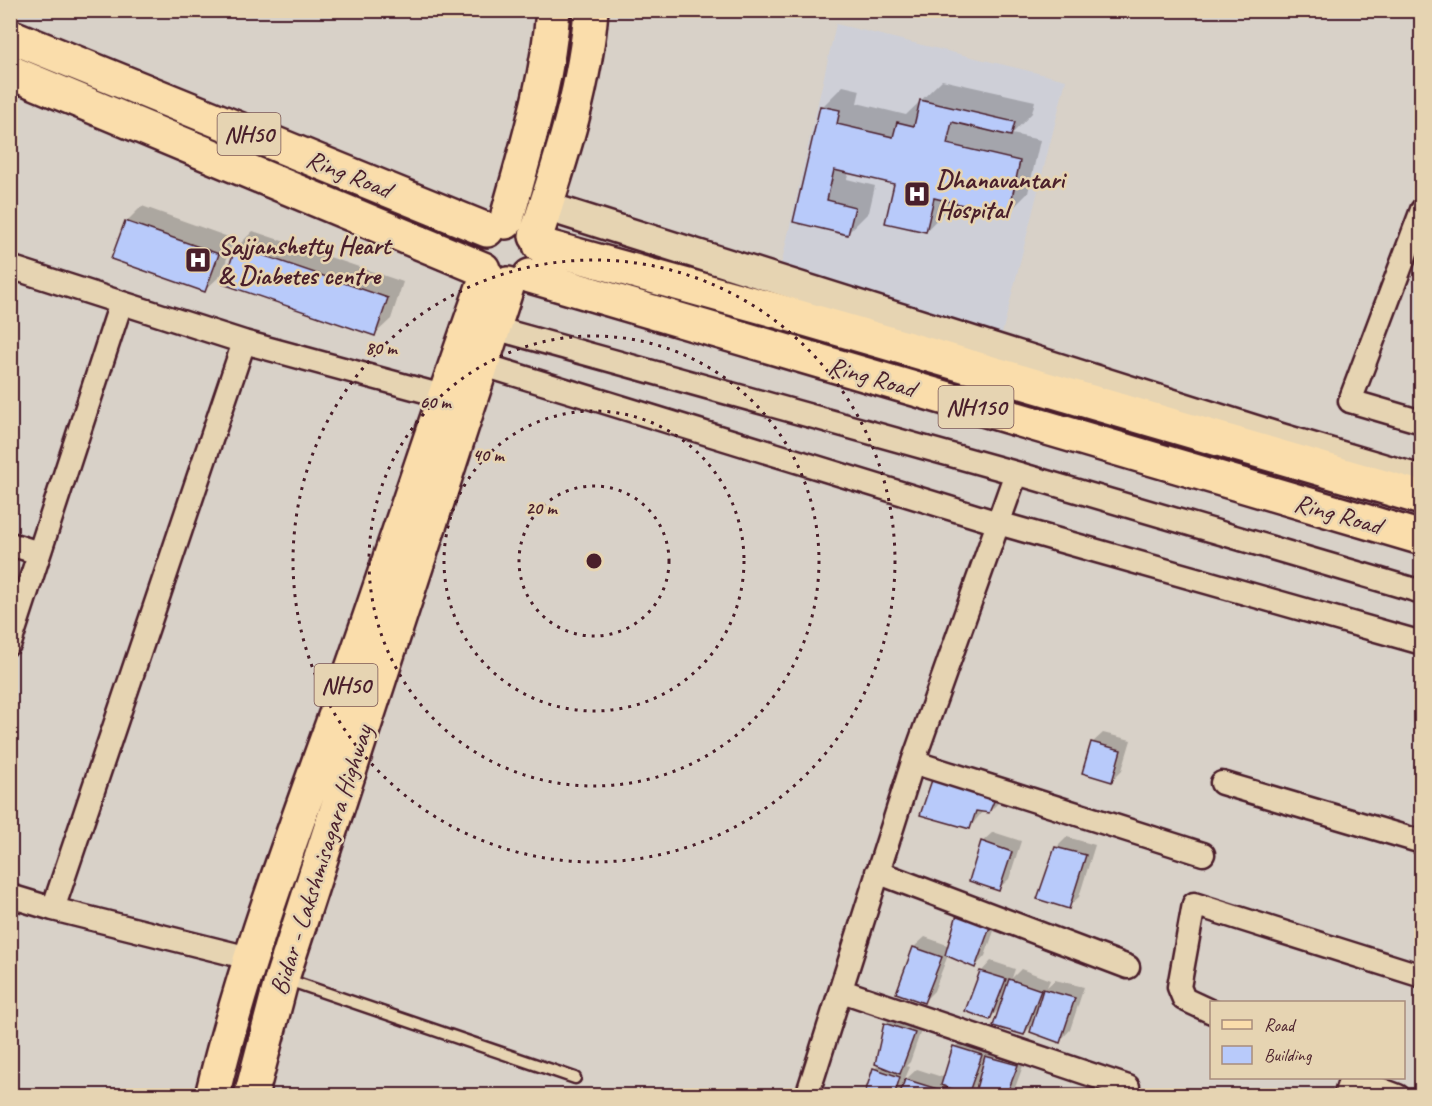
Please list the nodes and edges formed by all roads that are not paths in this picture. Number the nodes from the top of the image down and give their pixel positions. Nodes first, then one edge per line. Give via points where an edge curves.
1 (553, 10) edge
2 (591, 10) edge
3 (10, 36) edge
4 (10, 72) edge
5 (1422, 210) edge
6 (497, 226) junction
7 (540, 229) junction
8 (10, 267) edge
9 (502, 276) junction
10 (121, 303) junction
11 (494, 328) junction
12 (244, 342) junction
13 (484, 365) junction
14 (443, 396) junction
15 (1422, 422) edge
16 (1016, 473) junction
17 (1422, 480) edge
18 (1422, 498) edge
19 (998, 523) junction
20 (1422, 538) edge
21 (10, 544) edge
22 (39, 554) junction
23 (1422, 592) edge
24 (10, 643) edge
25 (1422, 643) edge
26 (913, 762) junction
27 (1222, 783) dead end
28 (1422, 842) edge
29 (1203, 854) dead end
30 (877, 872) junction
31 (10, 896) edge
32 (53, 909) junction
33 (249, 958) junction
34 (1128, 967) dead end
35 (1422, 976) edge
36 (282, 978) junction
37 (842, 991) junction
38 (1210, 1011) edge
39 (575, 1078) dead end
40 (1351, 1079) edge
41 (1354, 1079) edge
42 (1128, 1086) dead end
43 (212, 1095) edge
44 (251, 1095) edge
45 (807, 1095) edge
46 (1345, 1095) edge
47 (1398, 1095) edge

1 - 6 main road via 538,102
2 - 7 main road via 573,116
3 - 6 main road, Ring Road / NH50
4 - 9 main road, Ring Road / NH50
5 - 15 street via 1350,401
6 - 7 main road, NH50 via 517,222
6 - 9 main road, NH50 via 479,243 477,255
7 - 9 main road, NH50 via 539,262
7 - 17 street
7 - 18 main road, Ring Road / NH150 via 782,312
8 - 10 street
9 - 11 main road, Bidar - Lakshmisagara Highway / NH50
9 - 14 main road, NH50
9 - 20 main road, Ring Road / NH150
10 - 12 street
10 - 22 street
11 - 13 main road, Bidar - Lakshmisagara Highway / NH50
11 - 16 street
12 - 14 street
12 - 32 street
13 - 19 street
13 - 36 main road, Bidar - Lakshmisagara Highway / NH50
14 - 33 main road, NH50 via 353,667
16 - 19 street
16 - 23 street
19 - 25 street
19 - 26 street
21 - 22 street
22 - 24 street
26 - 29 street
26 - 30 street
27 - 28 street
30 - 34 street
30 - 37 street
31 - 32 street
32 - 33 street
33 - 43 main road, NH50
35 - 38 street via 1194,904 1179,987 1184,999
36 - 39 lane
36 - 44 main road, Bidar - Lakshmisagara Highway / NH50
37 - 42 street
37 - 45 street
40 - 46 street
41 - 47 street

